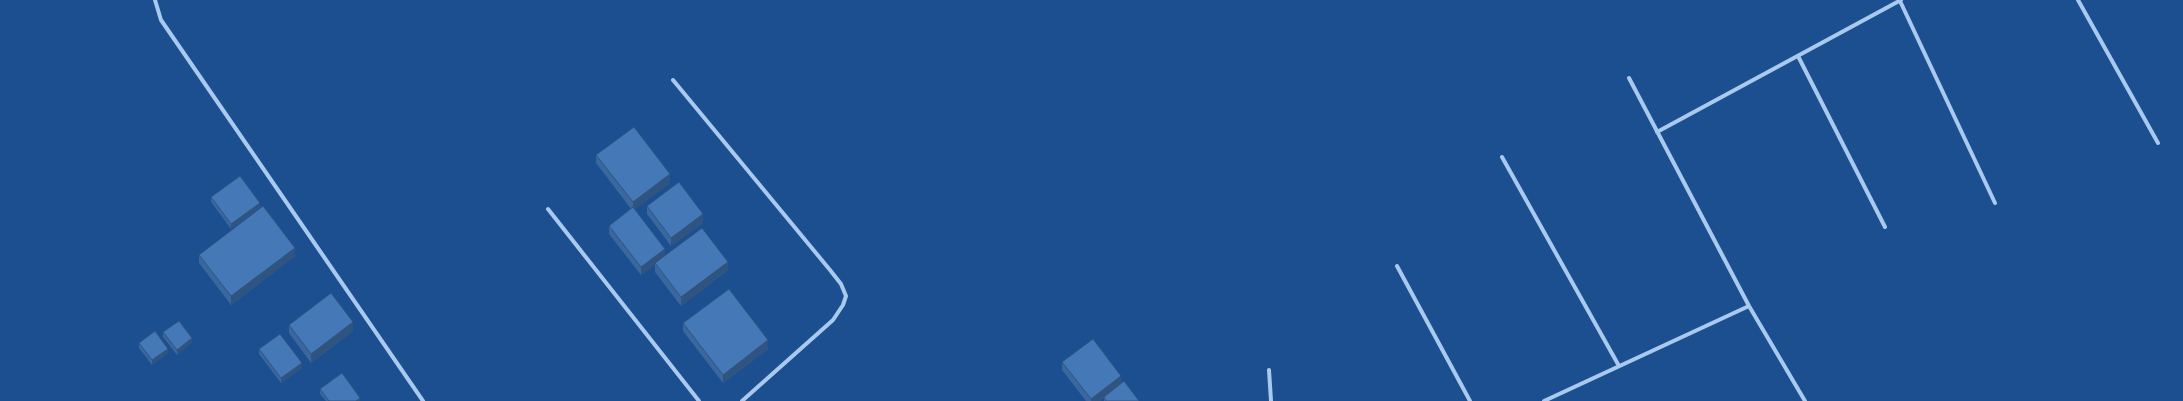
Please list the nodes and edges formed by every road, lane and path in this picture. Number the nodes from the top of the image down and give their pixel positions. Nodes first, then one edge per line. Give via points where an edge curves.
1 (155, 0) edge
2 (1901, 0) edge
3 (2078, 0) edge
4 (1798, 56) junction
5 (1629, 78) dead end
6 (673, 80) dead end
7 (1657, 132) junction
8 (2158, 143) dead end
9 (1502, 157) dead end
10 (1995, 203) dead end
11 (548, 209) dead end
12 (1885, 227) dead end
13 (1397, 266) dead end
14 (1749, 306) junction
15 (1619, 366) junction
16 (1269, 370) dead end
17 (423, 401) edge
18 (699, 401) edge
19 (742, 401) edge
20 (1271, 401) edge
21 (1470, 401) edge
22 (1544, 401) edge
23 (1804, 401) edge

1 - 17 street via 161,20
2 - 4 street
2 - 10 street
3 - 8 street
4 - 7 street
4 - 12 street
5 - 7 street
6 - 19 street via 834,275 846,296 834,320
7 - 14 street
9 - 15 street
11 - 18 street
13 - 21 street
14 - 15 street
14 - 23 street
15 - 22 street
16 - 20 street

